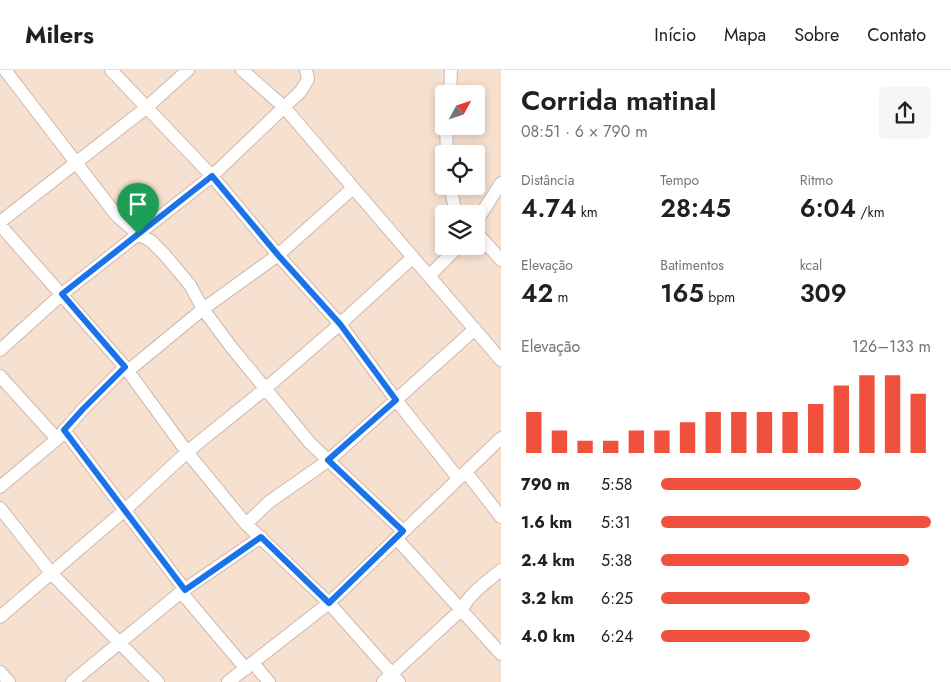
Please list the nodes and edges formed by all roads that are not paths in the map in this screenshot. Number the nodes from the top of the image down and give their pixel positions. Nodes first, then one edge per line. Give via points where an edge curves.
1 (5, 70) edge
2 (111, 70) edge
3 (188, 70) edge
4 (242, 70) edge
5 (306, 70) edge
6 (451, 70) edge
7 (450, 85) edge
8 (146, 108) junction
9 (284, 108) junction
10 (76, 162) junction
11 (212, 176) junction
12 (501, 183) edge
13 (353, 188) junction
14 (485, 208) edge
15 (0, 224) edge
16 (138, 234) junction
17 (485, 242) edge
18 (278, 255) junction
19 (450, 255) edge
20 (412, 258) junction
21 (501, 260) edge
22 (429, 276) junction
23 (62, 294) junction
24 (203, 309) junction
25 (340, 324) junction
26 (475, 329) junction
27 (0, 350) edge
28 (501, 360) edge
29 (127, 369) junction
30 (0, 376) edge
31 (265, 389) junction
32 (396, 400) junction
33 (60, 434) junction
34 (501, 438) edge
35 (188, 452) junction
36 (328, 460) junction
37 (462, 475) junction
38 (0, 487) edge
39 (0, 508) edge
40 (125, 510) junction
41 (501, 517) edge
42 (246, 524) junction
43 (400, 535) junction
44 (261, 537) junction
45 (501, 570) edge
46 (52, 574) junction
47 (183, 591) junction
48 (329, 603) junction
49 (462, 609) junction
50 (0, 617) edge
51 (119, 643) junction
52 (501, 654) edge
53 (249, 666) junction
54 (392, 680) edge
55 (72, 682) edge
56 (158, 682) edge
57 (228, 682) edge
58 (269, 682) edge

1 - 10 street
2 - 8 street
3 - 8 street
4 - 9 street
5 - 9 street via 308,79
6 - 7 street
8 - 10 street
8 - 11 street
9 - 11 street
9 - 13 street
10 - 15 street
10 - 16 street via 117,216
11 - 16 street
11 - 18 street
12 - 14 street
13 - 18 street
13 - 20 street
15 - 23 street
16 - 23 street
16 - 24 street via 151,240 164,254 190,285
17 - 21 street
18 - 24 street
18 - 25 street
19 - 22 street
20 - 22 street
20 - 25 street
22 - 26 street
23 - 27 street
23 - 29 street
24 - 29 street
24 - 31 street
25 - 31 street
25 - 32 street
26 - 28 street
26 - 32 street
29 - 33 street
29 - 35 street
30 - 33 street
31 - 35 street
31 - 36 street
32 - 36 street
32 - 37 street
33 - 38 street
33 - 40 street
34 - 37 street
35 - 40 street
35 - 42 street
36 - 42 street via 269,502
36 - 43 street
37 - 41 street
37 - 43 street
39 - 46 street
40 - 46 street
40 - 47 street
42 - 44 street
43 - 48 street
43 - 49 street
44 - 47 street
44 - 48 street
45 - 49 street via 467,599
46 - 50 street
46 - 51 street
47 - 51 street
47 - 53 street
48 - 53 street
48 - 54 street
49 - 52 street
49 - 54 street
51 - 55 street
51 - 56 street
53 - 57 street
53 - 58 street

